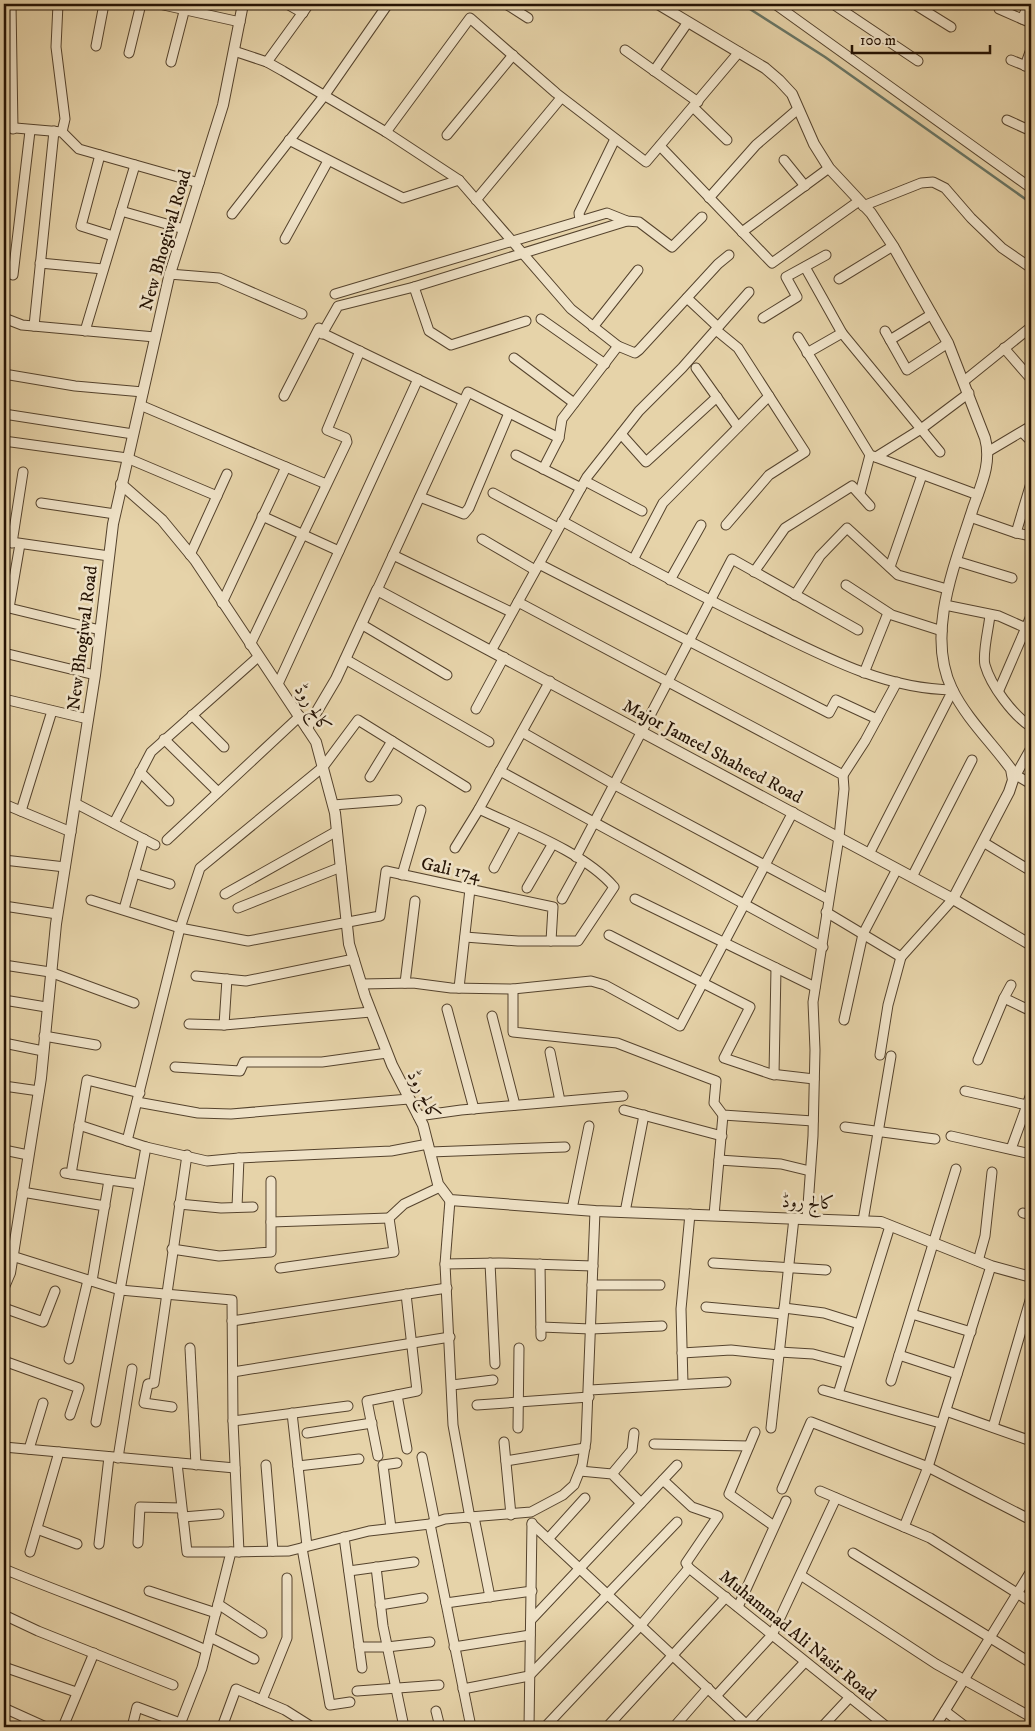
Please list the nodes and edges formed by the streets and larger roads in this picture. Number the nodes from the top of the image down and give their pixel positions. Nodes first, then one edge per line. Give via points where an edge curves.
1 (11, 4) edge
2 (58, 4) edge
3 (104, 4) edge
4 (141, 4) edge
5 (160, 4) edge
6 (243, 4) edge
7 (287, 4) edge
8 (309, 4) edge
9 (388, 4) edge
10 (506, 4) edge
11 (658, 4) edge
12 (775, 4) edge
13 (833, 4) edge
14 (914, 4) edge
15 (1003, 4) edge
16 (1030, 4) edge
17 (185, 6) edge
18 (787, 7) edge
19 (303, 13) junction
20 (528, 18) dead end
21 (1027, 21) edge
22 (240, 22) junction
23 (688, 22) junction
24 (950, 27) dead end
25 (96, 46) dead end
26 (7, 48) edge
27 (1031, 49) edge
28 (624, 50) dead end
29 (234, 51) junction
30 (739, 52) junction
31 (129, 53) dead end
32 (513, 55) junction
33 (1011, 60) dead end
34 (918, 61) dead end
35 (171, 62) dead end
36 (267, 62) junction
37 (1028, 67) edge
38 (654, 71) junction
39 (324, 96) junction
40 (561, 98) junction
41 (696, 105) junction
42 (798, 109) junction
43 (1007, 120) dead end
44 (8, 128) edge
45 (1031, 130) edge
46 (30, 131) junction
47 (58, 132) junction
48 (386, 132) junction
49 (447, 135) dead end
50 (615, 139) junction
51 (289, 140) junction
52 (727, 140) dead end
53 (660, 146) junction
54 (100, 155) junction
55 (784, 160) dead end
56 (328, 161) junction
57 (134, 165) junction
58 (829, 168) junction
59 (459, 180) junction
60 (199, 183) junction
61 (805, 186) junction
62 (1031, 188) edge
63 (710, 198) junction
64 (476, 200) junction
65 (861, 204) junction
66 (121, 211) junction
67 (232, 214) dead end
68 (594, 216) junction
69 (702, 217) dead end
70 (580, 220) junction
71 (627, 221) junction
72 (184, 229) junction
73 (599, 230) junction
74 (742, 232) junction
75 (113, 236) junction
76 (285, 239) dead end
77 (514, 242) junction
78 (893, 246) junction
79 (523, 254) junction
80 (730, 255) dead end
81 (826, 255) dead end
82 (40, 263) junction
83 (805, 267) junction
84 (1031, 268) edge
85 (103, 269) junction
86 (638, 270) dead end
87 (170, 274) junction
88 (13, 275) dead end
89 (839, 279) dead end
90 (414, 287) junction
91 (749, 292) dead end
92 (335, 294) dead end
93 (686, 298) junction
94 (302, 314) dead end
95 (932, 314) junction
96 (4, 318) edge
97 (763, 318) dead end
98 (541, 319) dead end
99 (526, 320) dead end
100 (34, 326) junction
101 (593, 327) junction
102 (1031, 327) edge
103 (717, 328) junction
104 (885, 330) dead end
105 (85, 331) junction
106 (320, 331) junction
107 (842, 333) junction
108 (155, 337) junction
109 (798, 337) dead end
110 (890, 340) junction
111 (948, 343) junction
112 (618, 346) junction
113 (1004, 348) junction
114 (360, 352) junction
115 (807, 353) junction
116 (514, 358) dead end
117 (605, 364) junction
118 (696, 368) dead end
119 (4, 374) edge
120 (418, 379) junction
121 (1031, 379) edge
122 (964, 381) junction
123 (142, 392) junction
124 (969, 393) junction
125 (284, 396) dead end
126 (769, 396) junction
127 (717, 397) junction
128 (463, 401) junction
129 (574, 403) junction
130 (140, 406) junction
131 (509, 413) junction
132 (4, 414) edge
133 (1031, 426) edge
134 (738, 427) junction
135 (921, 429) junction
136 (1022, 432) junction
137 (133, 434) junction
138 (621, 434) junction
139 (559, 438) junction
140 (4, 441) edge
141 (1031, 441) edge
142 (989, 451) junction
143 (940, 452) dead end
144 (516, 455) dead end
145 (873, 456) junction
146 (127, 458) junction
147 (286, 467) junction
148 (543, 469) junction
149 (23, 472) dead end
150 (227, 474) dead end
151 (922, 475) junction
152 (1031, 483) edge
153 (121, 484) junction
154 (326, 484) junction
155 (583, 484) junction
156 (860, 492) junction
157 (493, 493) dead end
158 (978, 494) junction
159 (216, 496) junction
160 (420, 497) junction
161 (41, 503) dead end
162 (870, 506) dead end
163 (642, 511) dead end
164 (115, 514) junction
165 (262, 516) junction
166 (970, 517) junction
167 (560, 525) junction
168 (701, 525) dead end
169 (726, 525) dead end
170 (1016, 533) junction
171 (302, 534) junction
172 (1031, 536) edge
173 (482, 539) dead end
174 (12, 543) edge
175 (340, 550) junction
176 (190, 555) junction
177 (393, 555) junction
178 (110, 556) junction
179 (633, 560) junction
180 (956, 561) junction
181 (537, 567) junction
182 (890, 568) junction
183 (754, 572) junction
184 (1012, 578) dead end
185 (670, 580) junction
186 (846, 585) dead end
187 (947, 589) junction
188 (377, 590) junction
189 (795, 595) junction
190 (710, 601) junction
191 (518, 602) junction
192 (222, 603) junction
193 (945, 605) junction
194 (509, 611) dead end
195 (888, 613) junction
196 (990, 615) junction
197 (1031, 616) edge
198 (362, 624) junction
199 (1026, 628) junction
200 (100, 630) junction
201 (858, 630) dead end
202 (942, 631) junction
203 (689, 642) junction
204 (250, 645) junction
205 (492, 651) junction
206 (4, 653) edge
207 (258, 657) junction
208 (504, 657) junction
209 (345, 659) junction
210 (864, 673) junction
211 (95, 675) junction
212 (447, 675) dead end
213 (550, 681) junction
214 (668, 682) junction
215 (897, 682) junction
216 (278, 684) junction
217 (953, 690) junction
218 (999, 690) junction
219 (4, 700) edge
220 (476, 708) dead end
221 (52, 711) junction
222 (192, 715) junction
223 (300, 716) junction
224 (88, 719) junction
225 (877, 719) junction
226 (1031, 727) edge
227 (307, 728) junction
228 (522, 732) junction
229 (641, 732) junction
230 (164, 739) junction
231 (392, 741) junction
232 (489, 742) dead end
233 (224, 748) dead end
234 (1031, 748) edge
235 (972, 760) dead end
236 (323, 768) junction
237 (500, 771) junction
238 (140, 772) junction
239 (843, 775) junction
240 (370, 777) dead end
241 (1014, 777) junction
242 (1031, 784) edge
243 (615, 785) junction
244 (466, 787) dead end
245 (218, 792) junction
246 (397, 800) dead end
247 (169, 801) dead end
248 (75, 803) junction
249 (4, 804) edge
250 (333, 805) junction
251 (479, 808) junction
252 (421, 810) dead end
253 (21, 811) junction
254 (793, 812) junction
255 (595, 822) junction
256 (114, 824) junction
257 (516, 827) junction
258 (337, 831) junction
259 (70, 832) junction
260 (838, 837) junction
261 (144, 839) junction
262 (166, 840) dead end
263 (983, 842) junction
264 (155, 845) dead end
265 (552, 845) junction
266 (456, 848) dead end
267 (869, 854) junction
268 (580, 859) junction
269 (4, 860) edge
270 (765, 865) junction
271 (65, 867) junction
272 (341, 867) junction
273 (494, 868) dead end
274 (898, 869) junction
275 (1031, 871) edge
276 (134, 874) junction
277 (402, 875) junction
278 (912, 877) junction
279 (170, 884) dead end
280 (527, 888) dead end
281 (470, 889) junction
282 (225, 894) dead end
283 (562, 899) dead end
284 (635, 899) dead end
285 (828, 899) junction
286 (953, 899) junction
287 (91, 900) dead end
288 (415, 901) dead end
289 (744, 904) junction
290 (4, 906) edge
291 (238, 908) dead end
292 (124, 909) junction
293 (826, 912) junction
294 (58, 914) junction
295 (347, 920) junction
296 (180, 928) junction
297 (863, 934) junction
298 (609, 935) dead end
299 (465, 937) junction
300 (550, 941) junction
301 (724, 943) junction
302 (1030, 943) edge
303 (823, 947) junction
304 (901, 957) junction
305 (354, 960) junction
306 (4, 965) edge
307 (776, 968) junction
308 (50, 972) junction
309 (196, 976) dead end
310 (226, 979) junction
311 (405, 983) junction
312 (703, 983) junction
313 (362, 984) junction
314 (1010, 985) dead end
315 (815, 987) junction
316 (459, 988) junction
317 (513, 989) junction
318 (1004, 998) junction
319 (4, 1000) edge
320 (134, 1003) dead end
321 (46, 1007) junction
322 (447, 1009) dead end
323 (1031, 1011) edge
324 (371, 1012) junction
325 (492, 1016) dead end
326 (844, 1020) dead end
327 (189, 1024) dead end
328 (224, 1025) junction
329 (44, 1036) junction
330 (4, 1043) edge
331 (96, 1045) dead end
332 (43, 1051) junction
333 (550, 1052) dead end
334 (387, 1053) junction
335 (880, 1055) dead end
336 (891, 1056) dead end
337 (978, 1060) dead end
338 (175, 1067) dead end
339 (774, 1075) junction
340 (814, 1079) junction
341 (4, 1086) edge
342 (39, 1091) junction
343 (965, 1091) dead end
344 (1031, 1094) edge
345 (622, 1096) dead end
346 (138, 1097) junction
347 (409, 1099) junction
348 (560, 1101) junction
349 (515, 1105) junction
350 (1027, 1105) junction
351 (474, 1109) junction
352 (624, 1110) dead end
353 (644, 1115) junction
354 (723, 1115) junction
355 (418, 1116) junction
356 (814, 1121) junction
357 (80, 1125) junction
358 (589, 1126) dead end
359 (844, 1127) dead end
360 (878, 1131) junction
361 (722, 1136) junction
362 (951, 1136) dead end
363 (935, 1139) dead end
364 (127, 1140) junction
365 (146, 1147) junction
366 (565, 1147) dead end
367 (429, 1148) junction
368 (1010, 1149) junction
369 (4, 1150) edge
370 (1031, 1154) edge
371 (28, 1155) junction
372 (187, 1155) junction
373 (239, 1158) junction
374 (719, 1160) junction
375 (956, 1169) dead end
376 (810, 1171) junction
377 (992, 1172) dead end
378 (109, 1180) junction
379 (270, 1181) dead end
380 (140, 1184) junction
381 (440, 1187) junction
382 (22, 1192) junction
383 (450, 1200) junction
384 (179, 1204) junction
385 (105, 1206) junction
386 (253, 1207) dead end
387 (237, 1208) junction
388 (572, 1209) junction
389 (595, 1211) junction
390 (625, 1212) junction
391 (690, 1214) junction
392 (714, 1215) junction
393 (389, 1218) junction
394 (794, 1218) junction
395 (807, 1218) junction
396 (863, 1221) junction
397 (271, 1222) junction
398 (890, 1226) junction
399 (934, 1244) junction
400 (172, 1248) junction
401 (12, 1256) junction
402 (978, 1261) junction
403 (490, 1263) junction
404 (714, 1263) dead end
405 (445, 1264) junction
406 (540, 1264) junction
407 (593, 1266) junction
408 (991, 1266) junction
409 (280, 1268) dead end
410 (788, 1268) junction
411 (826, 1270) dead end
412 (1031, 1277) edge
413 (90, 1281) junction
414 (592, 1285) junction
415 (660, 1285) dead end
416 (4, 1287) edge
417 (447, 1288) junction
418 (120, 1290) junction
419 (55, 1291) dead end
420 (165, 1294) junction
421 (406, 1294) junction
422 (1031, 1297) edge
423 (4, 1308) edge
424 (706, 1308) dead end
425 (783, 1311) junction
426 (912, 1314) junction
427 (232, 1321) junction
428 (860, 1324) junction
429 (662, 1326) dead end
430 (591, 1329) junction
431 (970, 1332) junction
432 (450, 1337) junction
433 (412, 1343) junction
434 (190, 1348) dead end
435 (519, 1348) dead end
436 (682, 1352) junction
437 (779, 1354) junction
438 (899, 1355) junction
439 (69, 1359) dead end
440 (4, 1361) edge
441 (847, 1363) junction
442 (495, 1364) dead end
443 (132, 1369) dead end
444 (233, 1372) junction
445 (958, 1374) junction
446 (493, 1380) dead end
447 (891, 1381) dead end
448 (726, 1382) dead end
449 (684, 1384) junction
450 (452, 1385) junction
451 (823, 1390) dead end
452 (589, 1394) junction
453 (838, 1394) junction
454 (396, 1395) junction
455 (126, 1402) junction
456 (520, 1402) junction
457 (43, 1403) dead end
458 (144, 1403) junction
459 (477, 1405) dead end
460 (348, 1406) dead end
461 (172, 1407) dead end
462 (946, 1411) junction
463 (292, 1414) junction
464 (70, 1415) dead end
465 (233, 1421) junction
466 (96, 1422) dead end
467 (372, 1423) junction
468 (940, 1423) junction
469 (993, 1427) junction
470 (518, 1428) dead end
471 (771, 1428) dead end
472 (755, 1432) dead end
473 (307, 1433) dead end
474 (634, 1433) dead end
475 (1031, 1441) edge
476 (504, 1442) dead end
477 (654, 1444) dead end
478 (749, 1446) junction
479 (4, 1447) edge
480 (585, 1448) junction
481 (407, 1449) dead end
482 (29, 1450) junction
483 (59, 1452) junction
484 (378, 1456) dead end
485 (422, 1457) dead end
486 (114, 1458) junction
487 (359, 1459) dead end
488 (506, 1460) junction
489 (177, 1463) junction
490 (196, 1464) junction
491 (398, 1464) dead end
492 (266, 1465) dead end
493 (676, 1465) dead end
494 (298, 1466) junction
495 (928, 1467) junction
496 (235, 1468) junction
497 (580, 1471) junction
498 (612, 1474) junction
499 (663, 1480) junction
500 (782, 1489) dead end
501 (820, 1491) dead end
502 (585, 1498) dead end
503 (836, 1498) junction
504 (786, 1501) dead end
505 (641, 1503) junction
506 (182, 1512) junction
507 (531, 1512) junction
508 (219, 1514) dead end
509 (511, 1515) junction
510 (472, 1518) junction
511 (1031, 1520) edge
512 (677, 1522) dead end
513 (433, 1523) junction
514 (532, 1524) junction
515 (774, 1526) junction
516 (904, 1527) junction
517 (391, 1528) junction
518 (37, 1529) junction
519 (344, 1537) junction
520 (548, 1539) junction
521 (138, 1543) dead end
522 (77, 1544) dead end
523 (99, 1544) dead end
524 (304, 1547) junction
525 (273, 1551) junction
526 (30, 1552) dead end
527 (235, 1552) junction
528 (853, 1553) dead end
529 (414, 1562) dead end
530 (376, 1567) junction
531 (580, 1568) junction
532 (689, 1568) junction
533 (4, 1569) edge
534 (349, 1571) junction
535 (1031, 1571) edge
536 (802, 1576) junction
537 (287, 1578) dead end
538 (149, 1591) dead end
539 (532, 1591) junction
540 (1018, 1594) junction
541 (608, 1595) junction
542 (490, 1597) junction
543 (726, 1597) junction
544 (424, 1598) dead end
545 (1031, 1602) edge
546 (446, 1603) junction
547 (380, 1605) junction
548 (738, 1607) junction
549 (217, 1608) junction
550 (4, 1616) edge
551 (531, 1620) junction
552 (640, 1625) junction
553 (262, 1632) dead end
554 (530, 1635) junction
555 (772, 1635) junction
556 (210, 1637) junction
557 (990, 1640) junction
558 (430, 1642) dead end
559 (359, 1647) junction
560 (387, 1647) junction
561 (454, 1647) junction
562 (206, 1650) junction
563 (94, 1653) junction
564 (674, 1656) junction
565 (254, 1659) dead end
566 (805, 1662) junction
567 (1031, 1663) edge
568 (4, 1667) edge
569 (362, 1668) dead end
570 (529, 1676) junction
571 (965, 1680) junction
572 (173, 1685) dead end
573 (439, 1685) dead end
574 (396, 1688) junction
575 (708, 1688) junction
576 (463, 1689) junction
577 (357, 1691) dead end
578 (76, 1692) junction
579 (716, 1696) junction
580 (850, 1697) junction
581 (262, 1700) junction
582 (350, 1702) dead end
583 (4, 1708) edge
584 (436, 1711) dead end
585 (945, 1712) junction
586 (1031, 1717) edge
587 (179, 1725) edge
588 (526, 1726) edge
589 (747, 1726) edge
590 (46, 1727) edge
591 (63, 1727) edge
592 (132, 1727) edge
593 (222, 1727) edge
594 (312, 1727) edge
595 (404, 1727) edge
596 (440, 1727) edge
597 (471, 1727) edge
598 (545, 1727) edge
599 (607, 1727) edge
600 (674, 1727) edge
601 (822, 1727) edge
602 (887, 1727) edge
603 (935, 1727) edge
604 (966, 1727) edge

1 - 26 street
2 - 47 street via 56,47 65,119
3 - 25 street
4 - 31 street
5 - 17 street
6 - 22 street, New Bhogiwal Road
7 - 19 street
8 - 19 street
9 - 39 street
10 - 20 street
11 - 23 street
12 - 18 street
13 - 34 street
14 - 24 street
15 - 21 street via 1000,9
16 - 21 street
17 - 22 street
17 - 35 street
18 - 62 street
19 - 36 street
22 - 29 street, New Bhogiwal Road
23 - 30 street
23 - 38 street
26 - 44 street
27 - 37 street
28 - 38 street
29 - 36 street
29 - 60 street, New Bhogiwal Road
30 - 41 street
30 - 42 street via 780,80 792,94
32 - 40 street
32 - 48 street via 473,18 467,19
32 - 49 street
33 - 37 street
36 - 39 street
38 - 41 street
39 - 48 street
39 - 51 street
40 - 50 street
40 - 64 street
41 - 52 street
41 - 53 street
42 - 58 street
42 - 63 street via 756,145
43 - 45 street
44 - 46 street
46 - 47 street
46 - 88 street
47 - 54 street via 79,149
47 - 82 street
48 - 59 street
50 - 53 street via 646,162
50 - 70 street via 579,213
51 - 56 street
51 - 67 street
53 - 63 street
54 - 57 street
54 - 75 street via 81,226
55 - 61 street
56 - 59 street via 403,198
56 - 76 street
57 - 60 street
57 - 66 street
58 - 61 street
58 - 65 street
59 - 64 street
60 - 72 street, New Bhogiwal Road
61 - 74 street
63 - 74 street
64 - 77 street
65 - 74 street via 772,263
65 - 78 street
65 - 84 street via 921,183 933,182 945,188 1002,248
66 - 72 street
66 - 75 street
68 - 70 street
68 - 71 street via 607,213
68 - 73 street
69 - 71 street via 672,248 639,222
70 - 77 street
71 - 73 street
72 - 87 street, New Bhogiwal Road
73 - 79 street
75 - 85 street
77 - 79 street
77 - 92 street
78 - 89 street
78 - 95 street
79 - 90 street
79 - 101 street via 572,309
80 - 93 street
81 - 83 street
82 - 85 street
82 - 100 street
83 - 97 street via 786,277 797,297
83 - 107 street
85 - 105 street
86 - 101 street
87 - 94 street via 219,278
87 - 108 street, New Bhogiwal Road
90 - 99 street via 429,331 451,345
90 - 106 street via 338,306
91 - 103 street
93 - 103 street
93 - 112 street via 635,353
95 - 110 street
95 - 111 street
96 - 100 street
98 - 117 street
100 - 105 street
101 - 112 street
102 - 113 street
103 - 126 street via 738,348
103 - 138 street
104 - 110 street
105 - 108 street
106 - 114 street
106 - 125 street
107 - 115 street
107 - 135 street
108 - 123 street, New Bhogiwal Road
109 - 115 street
110 - 111 street via 907,370
111 - 122 street
112 - 117 street
113 - 121 street
113 - 122 street
114 - 120 street
114 - 154 street via 327,430 347,439
115 - 145 street
116 - 129 street
117 - 129 street
118 - 127 street
119 - 123 street via 75,386
120 - 128 street
120 - 175 street
122 - 124 street
123 - 130 street, New Bhogiwal Road
124 - 135 street
124 - 142 street
126 - 134 street
126 - 169 street via 805,452 769,475
127 - 134 street
127 - 138 street via 646,462
128 - 131 street via 470,392
128 - 160 street
129 - 139 street via 562,419
130 - 137 street, New Bhogiwal Road
130 - 147 street
131 - 139 street
131 - 160 street via 464,514
132 - 137 street
133 - 136 street
134 - 179 street via 663,503
135 - 143 street
135 - 145 street
136 - 141 street
136 - 142 street
137 - 146 street, New Bhogiwal Road
138 - 155 street
139 - 148 street
140 - 146 street
142 - 158 street
144 - 148 street
145 - 151 street
145 - 156 street
146 - 153 street, New Bhogiwal Road
146 - 159 street
147 - 154 street
147 - 165 street
148 - 155 street
149 - 174 street
150 - 159 street
151 - 158 street
151 - 182 street
152 - 170 street
153 - 164 street, New Bhogiwal Road
153 - 176 street, کالج روڈ via 162,520
154 - 171 street
155 - 163 street
155 - 167 street
156 - 162 street
156 - 183 street via 852,486 786,528
157 - 167 street
158 - 166 street
159 - 176 street
160 - 177 street
161 - 164 street
164 - 178 street, New Bhogiwal Road
165 - 171 street
165 - 192 street
166 - 170 street
166 - 180 street
167 - 179 street
167 - 181 street
168 - 185 street
170 - 172 street
171 - 175 street
171 - 204 street
173 - 181 street
174 - 178 street
174 - 200 street via 9,608
175 - 216 street
176 - 192 street, کالج روڈ
177 - 188 street
177 - 194 street
178 - 200 street, New Bhogiwal Road
179 - 185 street
180 - 184 street
180 - 187 street
181 - 191 street
181 - 203 street
182 - 187 street via 898,575
182 - 189 street via 848,528 820,556
183 - 189 street
183 - 190 street via 732,560
185 - 190 street
186 - 195 street
187 - 193 street
188 - 198 street
188 - 205 street, Major Jameel Shaheed Road
189 - 201 street
190 - 203 street
190 - 210 street
191 - 205 street
191 - 214 street
192 - 204 street, کالج روڈ
193 - 196 street
193 - 202 street
195 - 202 street
195 - 210 street
196 - 199 street
196 - 218 street via 985,664
197 - 199 street
198 - 209 street
198 - 212 street
199 - 218 street
200 - 211 street, New Bhogiwal Road
202 - 217 street via 946,674
203 - 214 street
203 - 225 street via 829,713 836,700
204 - 207 street, کالج روڈ
205 - 208 street, Major Jameel Shaheed Road
206 - 211 street
207 - 216 street, کالج روڈ
207 - 222 street
208 - 213 street, Major Jameel Shaheed Road
208 - 220 street
209 - 227 street
209 - 232 street
210 - 215 street
211 - 224 street, New Bhogiwal Road
213 - 228 street
213 - 229 street, Major Jameel Shaheed Road
214 - 229 street
214 - 239 street
215 - 217 street via 923,690
215 - 225 street
216 - 223 street, کالج روڈ
217 - 241 street
217 - 267 street
218 - 226 street via 1021,720
219 - 221 street
221 - 224 street
221 - 253 street
222 - 230 street
222 - 233 street
223 - 227 street, کالج روڈ
223 - 245 street
224 - 248 street, New Bhogiwal Road
225 - 239 street
227 - 236 street, کالج روڈ via 316,742
228 - 237 street
228 - 243 street
229 - 243 street
229 - 254 street, Major Jameel Shaheed Road
230 - 238 street via 151,752
230 - 245 street
231 - 236 street via 358,720
231 - 240 street
231 - 244 street
234 - 241 street
235 - 278 street
236 - 250 street, کالج روڈ
236 - 296 street via 200,868
237 - 251 street
237 - 255 street
238 - 247 street
238 - 256 street
239 - 260 street
241 - 242 street
241 - 263 street
243 - 255 street
243 - 270 street
245 - 262 street
246 - 250 street
248 - 256 street
248 - 259 street, New Bhogiwal Road
249 - 253 street
250 - 258 street, کالج روڈ
251 - 257 street
251 - 266 street
252 - 277 street
253 - 259 street
254 - 260 street, Major Jameel Shaheed Road
254 - 270 street
255 - 268 street
255 - 289 street
256 - 261 street
257 - 265 street
257 - 273 street
258 - 272 street, کالج روڈ
258 - 282 street
259 - 271 street, New Bhogiwal Road
260 - 267 street, Major Jameel Shaheed Road
260 - 285 street
261 - 264 street
261 - 276 street
263 - 275 street
263 - 286 street
265 - 268 street
265 - 280 street
267 - 274 street, Major Jameel Shaheed Road
268 - 283 street
268 - 300 street via 614,887 578,941
269 - 271 street
270 - 285 street
270 - 289 street
271 - 294 street, New Bhogiwal Road
272 - 291 street
272 - 295 street, کالج روڈ
274 - 278 street, Major Jameel Shaheed Road
274 - 297 street
276 - 279 street
276 - 292 street
277 - 281 street, Gali 174
277 - 295 street, Gali 174 via 386,871 380,916
278 - 286 street, Major Jameel Shaheed Road
281 - 299 street
281 - 300 street, Gali 174 via 553,907
284 - 301 street
285 - 293 street
286 - 302 street, Major Jameel Shaheed Road
286 - 304 street
287 - 292 street
288 - 311 street
289 - 301 street
289 - 303 street
290 - 294 street
292 - 296 street
293 - 297 street
293 - 303 street
294 - 308 street, New Bhogiwal Road
295 - 296 street via 248,941
295 - 305 street, کالج روڈ
296 - 346 street
297 - 304 street
297 - 326 street
298 - 312 street
299 - 300 street
299 - 316 street
301 - 307 street
301 - 312 street
303 - 315 street
304 - 335 street via 888,1005
305 - 310 street via 246,981
305 - 313 street, کالج روڈ
306 - 308 street
307 - 315 street
307 - 339 street
308 - 320 street
308 - 321 street, New Bhogiwal Road
309 - 310 street
310 - 328 street
311 - 313 street
311 - 316 street
312 - 317 street via 680,1026 591,981
312 - 339 street via 750,1007 724,1058
313 - 324 street, کالج روڈ
314 - 318 street
315 - 340 street
316 - 317 street
317 - 354 street via 514,1032 617,1043 716,1081 714,1103
318 - 323 street
318 - 337 street
319 - 321 street
321 - 329 street, New Bhogiwal Road
322 - 351 street
324 - 328 street
324 - 334 street, کالج روڈ
325 - 349 street
327 - 328 street
329 - 331 street
329 - 332 street, New Bhogiwal Road
330 - 332 street
332 - 342 street, New Bhogiwal Road
333 - 348 street
334 - 338 street via 322,1062 244,1062 240,1071
334 - 347 street, کالج روڈ
336 - 360 street
339 - 340 street
340 - 356 street
341 - 342 street
342 - 371 street, New Bhogiwal Road
343 - 350 street
344 - 350 street
345 - 348 street
346 - 347 street via 198,1113 231,1114
346 - 357 street via 87,1080
346 - 364 street
347 - 355 street, کالج روڈ
348 - 349 street
349 - 351 street
350 - 368 street
351 - 355 street
352 - 353 street
353 - 361 street
353 - 390 street
354 - 356 street
354 - 361 street
355 - 367 street, کالج روڈ
356 - 376 street
357 - 364 street
357 - 378 street via 68,1174
358 - 388 street
359 - 360 street
360 - 363 street
360 - 396 street
361 - 374 street
362 - 368 street
364 - 365 street
365 - 372 street
365 - 380 street
366 - 367 street
367 - 373 street
367 - 381 street, کالج روڈ
368 - 370 street
369 - 371 street
371 - 382 street, New Bhogiwal Road
372 - 373 street via 206,1161
372 - 384 street
373 - 387 street
374 - 376 street via 781,1164
374 - 392 street
375 - 399 street
376 - 395 street
377 - 402 street via 985,1236
378 - 380 street
378 - 385 street
379 - 397 street
380 - 418 street
381 - 383 street, کالج روڈ
381 - 393 street via 404,1204
382 - 385 street
382 - 401 street, New Bhogiwal Road
383 - 388 street, کالج روڈ
383 - 405 street
384 - 387 street
384 - 400 street
385 - 413 street
386 - 387 street
388 - 389 street, کالج روڈ
389 - 390 street, کالج روڈ
389 - 407 street
390 - 391 street, کالج روڈ
391 - 392 street, کالج روڈ
391 - 436 street via 681,1309
392 - 394 street, کالج روڈ
393 - 397 street
393 - 409 street via 394,1252
394 - 395 street, کالج روڈ
394 - 410 street
395 - 396 street, کالج روڈ
396 - 398 street, کالج روڈ
397 - 400 street via 271,1252 219,1256
398 - 399 street, کالج روڈ
398 - 428 street
399 - 402 street, کالج روڈ
399 - 426 street
400 - 420 street
401 - 413 street
401 - 416 street, New Bhogiwal Road
402 - 408 street, کالج روڈ
403 - 405 street
403 - 406 street
403 - 442 street
404 - 410 street
405 - 417 street
406 - 407 street
406 - 430 street via 541,1332
407 - 414 street
408 - 412 street, کالج روڈ
408 - 431 street
410 - 411 street
410 - 425 street
413 - 418 street
413 - 439 street
414 - 415 street
414 - 430 street
417 - 421 street
417 - 432 street
418 - 420 street
418 - 466 street
419 - 423 street via 43,1322
420 - 427 street via 232,1300
420 - 458 street via 154,1383 148,1384
421 - 427 street
421 - 433 street
422 - 469 street
424 - 425 street
425 - 428 street via 824,1313
425 - 437 street
426 - 431 street
426 - 438 street
427 - 444 street
428 - 441 street
429 - 430 street
430 - 452 street
431 - 445 street
432 - 433 street
432 - 450 street
433 - 444 street
433 - 454 street via 417,1391
434 - 490 street
435 - 456 street
436 - 437 street via 731,1350
436 - 449 street
437 - 441 street via 813,1354
437 - 471 street
438 - 445 street
438 - 447 street
440 - 464 street via 78,1388
441 - 453 street
443 - 455 street
444 - 465 street
445 - 462 street
446 - 450 street
448 - 449 street
449 - 452 street
450 - 510 street via 453,1426
451 - 453 street
452 - 456 street
452 - 480 street
453 - 468 street
454 - 467 street via 367,1401
454 - 481 street
455 - 458 street
455 - 486 street
456 - 459 street
456 - 470 street
457 - 482 street
458 - 461 street
460 - 463 street
462 - 468 street
462 - 469 street
463 - 465 street
463 - 494 street
465 - 496 street
467 - 473 street
467 - 484 street
468 - 495 street
469 - 475 street
472 - 478 street
474 - 498 street via 632,1450
476 - 488 street
477 - 478 street
478 - 515 street via 729,1494
479 - 482 street
480 - 488 street
480 - 497 street
482 - 483 street
483 - 486 street
483 - 518 street
485 - 513 street
486 - 489 street
486 - 523 street
487 - 494 street
488 - 509 street
489 - 490 street
489 - 506 street
490 - 496 street
491 - 517 street via 383,1466
492 - 525 street
493 - 499 street
494 - 524 street
495 - 500 street via 811,1422
495 - 511 street
495 - 516 street
496 - 527 street
497 - 498 street
497 - 507 street via 574,1485 563,1495
498 - 505 street
499 - 505 street
499 - 532 street via 692,1506 718,1516 686,1563
501 - 503 street
502 - 520 street
503 - 516 street
503 - 536 street
504 - 515 street
505 - 531 street
506 - 508 street
506 - 521 street via 140,1507
506 - 527 street via 187,1552
507 - 509 street
507 - 514 street
509 - 510 street
510 - 513 street
510 - 542 street
512 - 541 street
513 - 517 street
513 - 546 street
514 - 520 street
514 - 539 street
515 - 548 street
516 - 540 street via 930,1538
517 - 519 street
518 - 522 street
518 - 526 street
519 - 524 street
519 - 534 street
520 - 531 street
524 - 525 street
524 - 582 street via 330,1705
525 - 527 street
527 - 549 street
528 - 557 street
529 - 530 street
530 - 534 street
530 - 547 street
531 - 541 street
531 - 551 street
532 - 543 street, Muhammad Ali Nasir Road
532 - 552 street
533 - 562 street via 144,1622
534 - 559 street
535 - 540 street
536 - 555 street
536 - 571 street
537 - 581 street via 287,1638
538 - 549 street
539 - 542 street
539 - 551 street
540 - 545 street
540 - 557 street
541 - 552 street
541 - 570 street
542 - 546 street
543 - 548 street, Muhammad Ali Nasir Road
543 - 564 street
544 - 547 street
546 - 561 street
547 - 560 street
548 - 555 street, Muhammad Ali Nasir Road
549 - 553 street
549 - 556 street
550 - 563 street
551 - 554 street
552 - 564 street
552 - 598 street
554 - 561 street
554 - 570 street
555 - 566 street, Muhammad Ali Nasir Road
555 - 579 street
556 - 562 street
556 - 565 street
557 - 567 street
557 - 571 street
558 - 560 street
559 - 560 street
559 - 569 street
560 - 574 street
561 - 576 street
562 - 587 street
563 - 572 street
563 - 578 street
564 - 575 street
564 - 599 street
566 - 580 street, Muhammad Ali Nasir Road
566 - 589 street
568 - 578 street
570 - 576 street
570 - 588 street
571 - 585 street
571 - 586 street
573 - 574 street
574 - 577 street
574 - 595 street
575 - 579 street
575 - 600 street
576 - 597 street
578 - 591 street
579 - 589 street
580 - 601 street
580 - 602 street, Muhammad Ali Nasir Road
581 - 593 street via 236,1689
581 - 594 street
583 - 590 street
584 - 596 street
585 - 603 street
585 - 604 street
587 - 592 street via 137,1708

